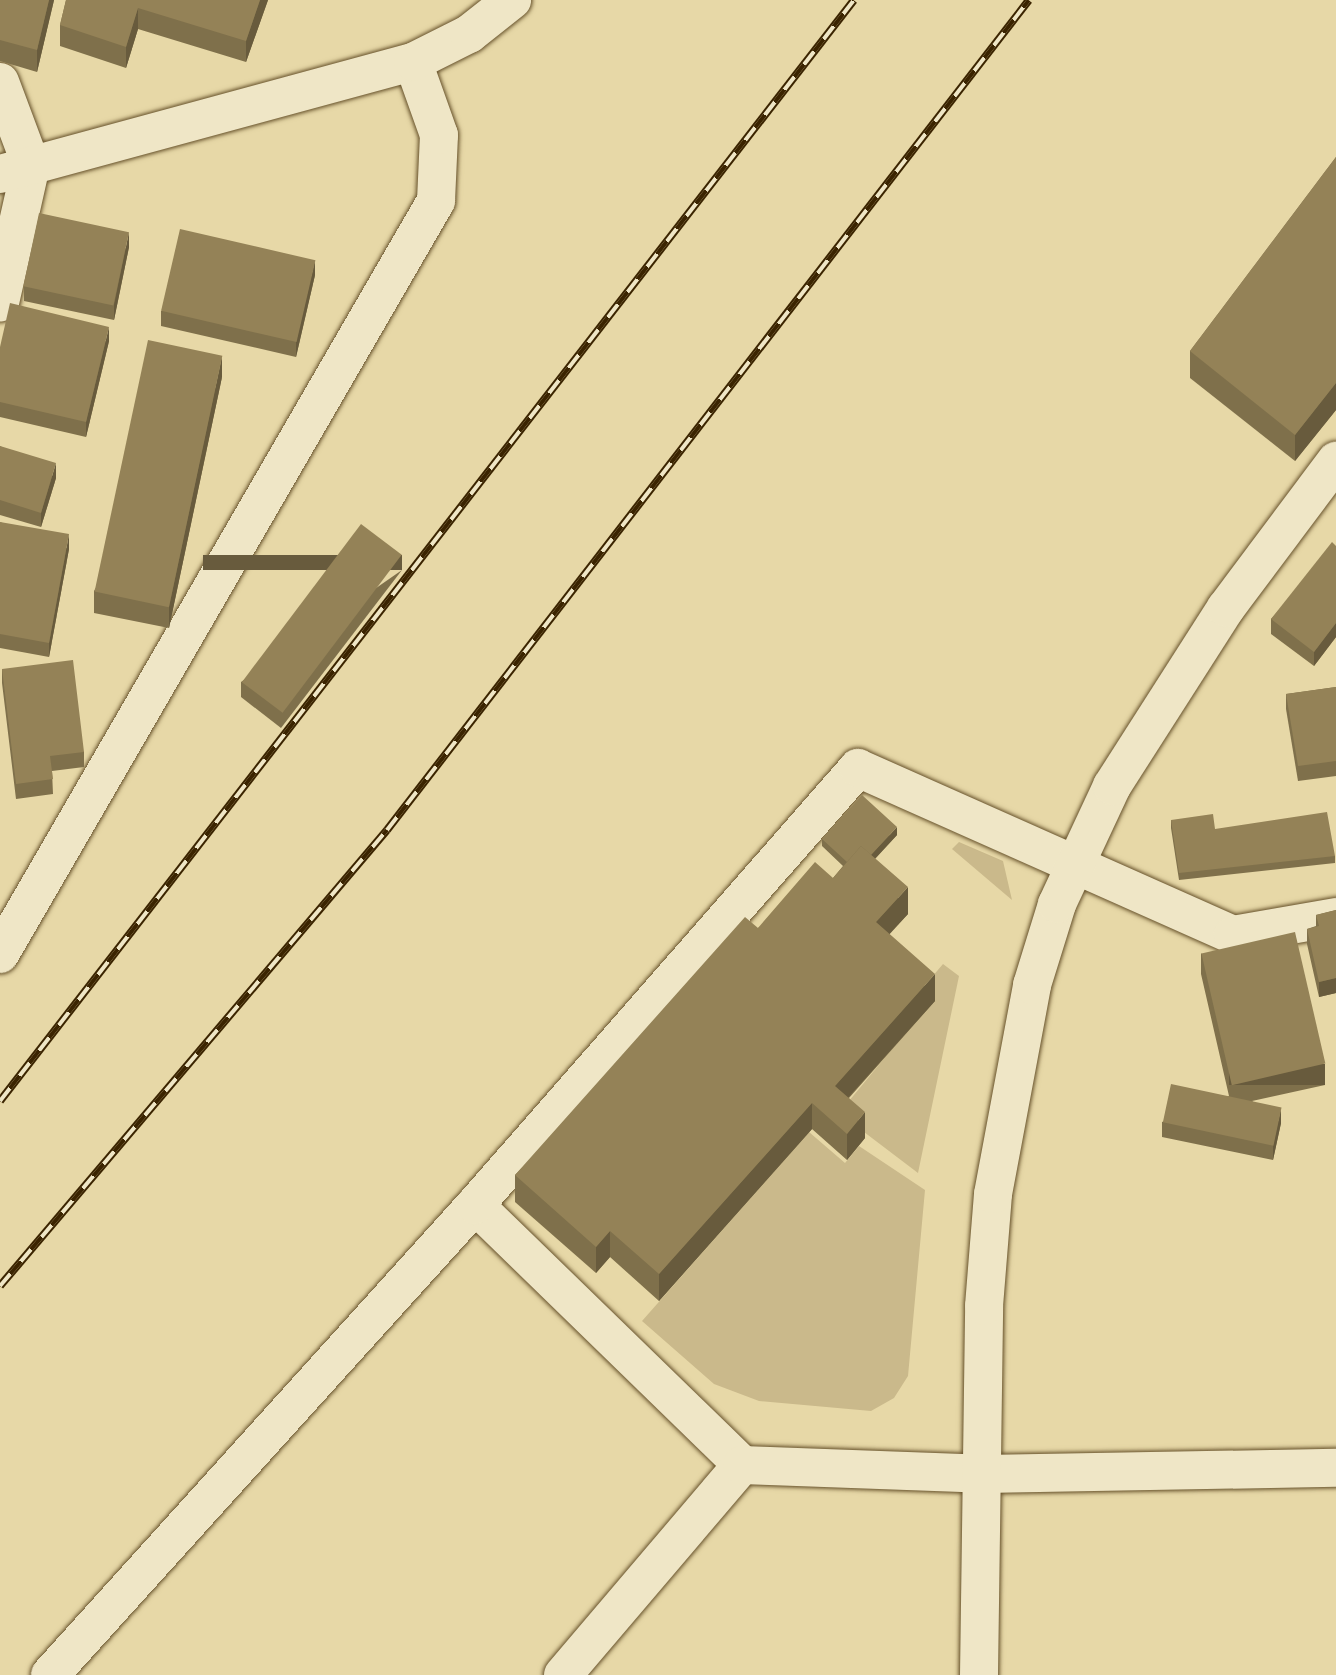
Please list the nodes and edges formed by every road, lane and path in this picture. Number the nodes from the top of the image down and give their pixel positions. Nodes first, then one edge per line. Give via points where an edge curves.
1 (512, 0) edge
2 (413, 62) junction
3 (0, 82) edge
4 (15, 170) edge
5 (0, 303) edge
6 (1336, 461) edge
7 (1073, 866) junction
8 (1336, 917) edge
9 (0, 954) edge
10 (475, 1205) junction
11 (742, 1465) junction
12 (1336, 1468) edge
13 (983, 1474) junction
14 (575, 1668) edge
15 (50, 1675) edge
16 (979, 1675) edge

1 - 2 street via 469,34
2 - 4 street
2 - 9 street via 439,135 436,201
3 - 4 street
4 - 5 street
6 - 7 street via 1162,705
7 - 8 street via 1233,935
7 - 10 street via 858,768
7 - 13 street via 1031,985 993,1194
10 - 11 street
10 - 15 street
11 - 13 street
11 - 14 street
12 - 13 street
13 - 16 street

